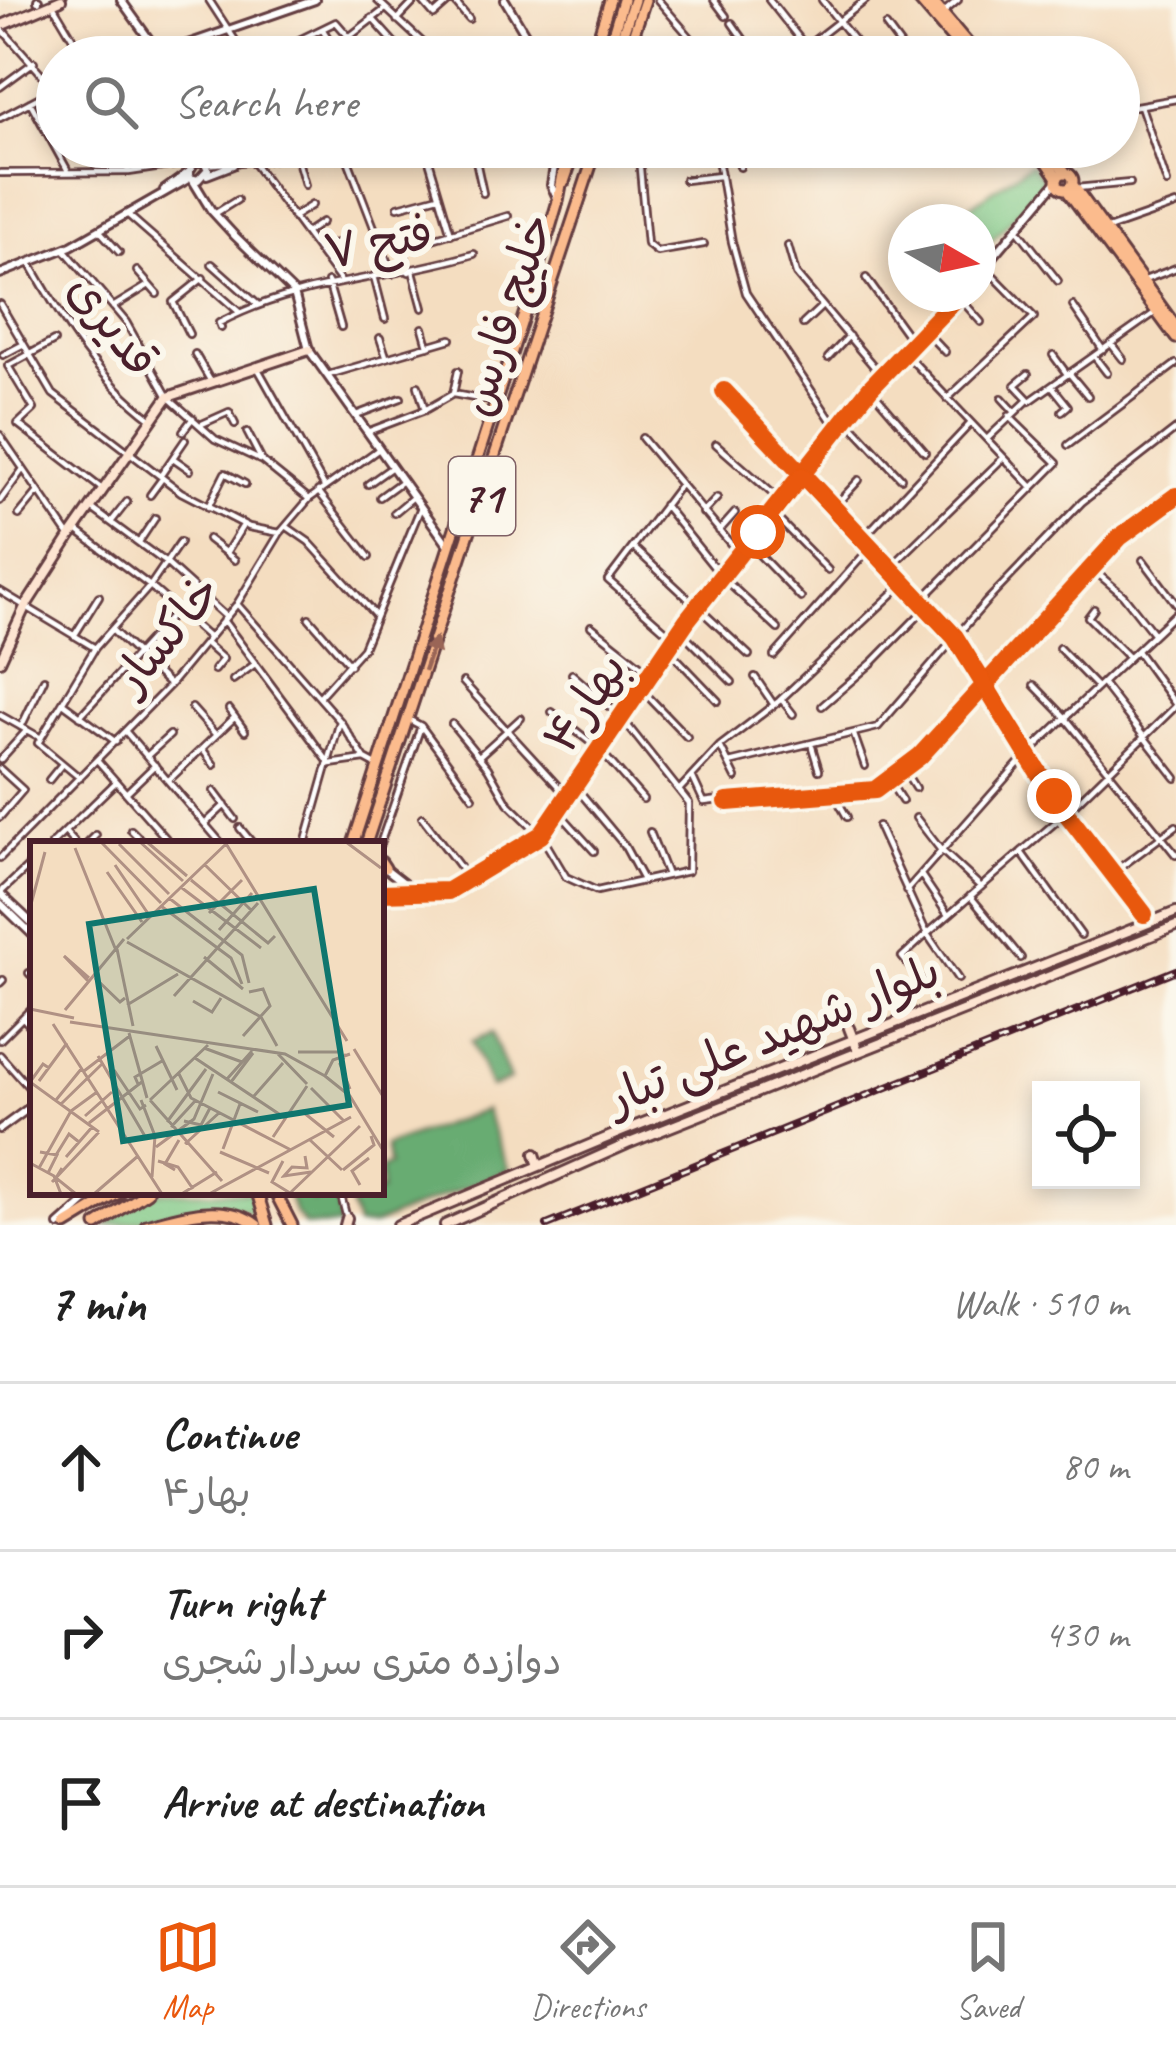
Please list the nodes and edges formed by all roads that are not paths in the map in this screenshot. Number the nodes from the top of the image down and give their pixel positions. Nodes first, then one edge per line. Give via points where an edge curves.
1 (122, 0) edge
2 (209, 0) edge
3 (315, 0) edge
4 (377, 0) edge
5 (418, 0) edge
6 (452, 0) edge
7 (505, 0) edge
8 (610, 0) edge
9 (623, 0) edge
10 (634, 0) edge
11 (645, 0) edge
12 (658, 0) edge
13 (714, 0) edge
14 (769, 0) edge
15 (866, 0) edge
16 (919, 0) edge
17 (931, 0) edge
18 (958, 0) edge
19 (824, 1) edge
20 (39, 2) edge
21 (56, 2) edge
22 (384, 10) junction
23 (942, 13) junction
24 (726, 16) dead end
25 (372, 18) junction
26 (469, 19) dead end
27 (397, 20) junction
28 (838, 21) junction
29 (732, 23) dead end
30 (886, 26) dead end
31 (0, 27) edge
32 (228, 30) junction
33 (322, 30) junction
34 (634, 32) junction
35 (73, 36) edge
36 (147, 36) edge
37 (212, 36) edge
38 (232, 36) edge
39 (312, 36) edge
40 (326, 36) edge
41 (348, 36) edge
42 (350, 36) edge
43 (388, 36) edge
44 (415, 36) edge
45 (526, 36) edge
46 (601, 36) edge
47 (606, 36) edge
48 (622, 36) edge
49 (633, 36) edge
50 (637, 36) edge
51 (690, 36) edge
52 (741, 36) edge
53 (797, 36) edge
54 (820, 36) edge
55 (850, 36) edge
56 (893, 36) edge
57 (950, 36) edge
58 (961, 36) edge
59 (34, 62) junction
60 (36, 65) edge
61 (0, 86) edge
62 (36, 99) edge
63 (1176, 99) edge
64 (30, 102) junction
65 (1141, 106) joint
66 (36, 113) edge
67 (0, 118) edge
68 (67, 168) edge
69 (127, 168) edge
70 (158, 168) edge
71 (197, 168) edge
72 (204, 168) edge
73 (228, 168) edge
74 (253, 168) edge
75 (301, 168) edge
76 (351, 168) edge
77 (431, 168) edge
78 (478, 168) edge
79 (554, 168) edge
80 (567, 168) edge
81 (588, 168) edge
82 (640, 168) edge
83 (718, 168) edge
84 (1054, 168) edge
85 (1058, 168) edge
86 (0, 172) edge
87 (69, 172) junction
88 (129, 172) junction
89 (190, 176) junction
90 (206, 176) junction
91 (719, 176) junction
92 (685, 180) dead end
93 (1130, 182) dead end
94 (1066, 183) junction
95 (1167, 183) dead end
96 (305, 185) dead end
97 (483, 193) dead end
98 (439, 196) junction
99 (236, 200) dead end
100 (558, 201) junction
101 (312, 205) dead end
102 (1176, 205) edge
103 (398, 207) dead end
104 (213, 212) junction
105 (127, 214) junction
106 (508, 216) dead end
107 (293, 217) junction
108 (322, 222) dead end
109 (99, 230) junction
110 (1018, 230) junction
111 (1105, 230) junction
112 (305, 233) junction
113 (451, 234) junction
114 (340, 242) dead end
115 (704, 244) dead end
116 (788, 246) dead end
117 (64, 249) junction
118 (317, 249) junction
119 (119, 251) dead end
120 (474, 254) dead end
121 (996, 255) edge
122 (30, 263) junction
123 (212, 264) dead end
124 (1176, 268) edge
125 (136, 271) dead end
126 (411, 271) junction
127 (0, 274) edge
128 (392, 274) junction
129 (374, 276) junction
130 (996, 277) edge
131 (202, 278) junction
132 (866, 278) dead end
133 (340, 280) junction
134 (1058, 281) dead end
135 (1142, 281) junction
136 (328, 282) junction
137 (149, 285) junction
138 (294, 292) junction
139 (158, 294) dead end
140 (0, 304) edge
141 (257, 304) junction
142 (823, 305) junction
143 (1073, 306) dead end
144 (113, 307) junction
145 (423, 308) dead end
146 (238, 310) junction
147 (943, 312) edge
148 (973, 312) edge
149 (1156, 312) junction
150 (1080, 316) junction
151 (386, 319) dead end
152 (981, 322) dead end
153 (803, 324) dead end
154 (1070, 324) dead end
155 (220, 326) dead end
156 (1176, 326) edge
157 (341, 327) dead end
158 (423, 328) dead end
159 (925, 331) junction
160 (189, 334) dead end
161 (849, 336) junction
162 (380, 338) dead end
163 (1176, 338) edge
164 (452, 339) dead end
165 (54, 341) dead end
166 (913, 343) junction
167 (1111, 344) junction
168 (22, 345) junction
169 (428, 346) junction
170 (309, 350) junction
171 (1102, 350) junction
172 (904, 352) junction
173 (945, 352) dead end
174 (195, 354) dead end
175 (4, 355) dead end
176 (1053, 355) dead end
177 (29, 356) junction
178 (1094, 356) junction
179 (387, 358) junction
180 (828, 358) dead end
181 (1123, 359) dead end
182 (1176, 364) edge
183 (257, 367) junction
184 (458, 371) dead end
185 (1108, 373) dead end
186 (1028, 374) dead end
187 (1068, 374) junction
188 (328, 375) junction
189 (881, 375) junction
190 (211, 382) junction
191 (418, 386) dead end
192 (1052, 386) junction
193 (870, 388) junction
194 (724, 391) dead end
195 (453, 394) junction
196 (1088, 396) dead end
197 (168, 397) junction
198 (401, 398) dead end
199 (1002, 398) dead end
200 (947, 399) junction
201 (1028, 401) junction
202 (496, 402) junction
203 (425, 410) junction
204 (1062, 411) dead end
205 (1011, 413) junction
206 (355, 415) junction
207 (193, 418) junction
208 (845, 418) junction
209 (152, 419) junction
210 (971, 423) junction
211 (235, 424) dead end
212 (200, 425) junction
213 (837, 429) junction
214 (1176, 429) edge
215 (183, 431) dead end
216 (247, 432) dead end
217 (368, 433) junction
218 (0, 436) edge
219 (642, 438) dead end
220 (185, 440) dead end
221 (986, 440) junction
222 (716, 444) dead end
223 (1068, 446) dead end
224 (379, 449) junction
225 (925, 452) dead end
226 (128, 453) junction
227 (173, 458) junction
228 (1004, 458) junction
229 (262, 461) junction
230 (392, 466) junction
231 (23, 469) junction
232 (190, 470) dead end
233 (802, 475) junction
234 (161, 477) junction
235 (901, 478) dead end
236 (859, 480) dead end
237 (402, 481) junction
238 (245, 484) dead end
239 (368, 484) dead end
240 (680, 485) junction
241 (321, 488) junction
242 (1032, 488) junction
243 (103, 489) junction
244 (38, 491) junction
245 (150, 495) dead end
246 (1176, 496) edge
247 (380, 497) dead end
248 (414, 497) junction
249 (717, 498) dead end
250 (309, 500) junction
251 (0, 501) edge
252 (127, 502) dead end
253 (782, 502) junction
254 (664, 505) junction
255 (90, 507) junction
256 (421, 507) junction
257 (208, 508) junction
258 (833, 508) junction
259 (394, 513) dead end
260 (703, 513) junction
261 (735, 513) dead end
262 (773, 514) junction
263 (19, 515) dead end
264 (154, 518) dead end
265 (111, 522) junction
266 (243, 525) junction
267 (286, 526) junction
268 (719, 531) junction
269 (72, 533) junction
270 (280, 533) junction
271 (208, 539) dead end
272 (862, 539) junction
273 (139, 542) junction
274 (180, 542) dead end
275 (749, 544) junction
276 (449, 546) junction
277 (633, 547) junction
278 (870, 548) junction
279 (226, 553) junction
280 (740, 555) junction
281 (369, 557) dead end
282 (235, 560) dead end
283 (1143, 560) dead end
284 (166, 563) junction
285 (1091, 567) junction
286 (890, 568) junction
287 (828, 570) dead end
288 (722, 577) junction
289 (904, 583) junction
290 (150, 586) junction
291 (0, 591) edge
292 (100, 596) dead end
293 (801, 598) dead end
294 (237, 604) junction
295 (924, 604) junction
296 (1176, 604) edge
297 (699, 605) junction
298 (25, 607) junction
299 (1094, 609) dead end
300 (177, 610) junction
301 (376, 616) junction
302 (1175, 616) edge
303 (309, 618) dead end
304 (224, 619) junction
305 (591, 626) dead end
306 (111, 629) junction
307 (778, 629) dead end
308 (680, 630) junction
309 (1153, 633) junction
310 (74, 636) junction
311 (955, 637) junction
312 (674, 638) junction
313 (4, 640) edge
314 (206, 640) junction
315 (95, 647) junction
316 (667, 648) junction
317 (1058, 648) dead end
318 (1136, 649) junction
319 (138, 654) junction
320 (749, 655) dead end
321 (774, 656) dead end
322 (1127, 657) junction
323 (0, 661) edge
324 (256, 664) junction
325 (350, 665) junction
326 (214, 670) dead end
327 (650, 673) junction
328 (572, 674) dead end
329 (755, 677) dead end
330 (44, 679) dead end
331 (233, 680) dead end
332 (463, 682) dead end
333 (732, 682) dead end
334 (1098, 684) junction
335 (170, 685) junction
336 (1034, 685) dead end
337 (761, 686) junction
338 (984, 687) junction
339 (639, 688) junction
340 (750, 695) dead end
341 (319, 697) junction
342 (782, 699) junction
343 (718, 701) dead end
344 (63, 703) junction
345 (774, 705) junction
346 (1176, 705) edge
347 (822, 706) dead end
348 (192, 709) dead end
349 (229, 710) dead end
350 (552, 712) dead end
351 (793, 715) dead end
352 (80, 716) junction
353 (620, 716) junction
354 (1064, 716) junction
355 (1, 717) edge
356 (235, 717) junction
357 (521, 718) dead end
358 (408, 719) junction
359 (340, 721) junction
360 (452, 724) dead end
361 (421, 726) junction
362 (24, 729) junction
363 (245, 731) dead end
364 (127, 732) junction
365 (508, 732) junction
366 (217, 734) junction
367 (170, 735) dead end
368 (854, 735) junction
369 (1143, 736) junction
370 (687, 737) dead end
371 (41, 738) junction
372 (116, 742) junction
373 (811, 745) junction
374 (720, 746) junction
375 (201, 749) junction
376 (599, 749) junction
377 (148, 755) junction
378 (1026, 755) junction
379 (479, 756) junction
380 (365, 759) junction
381 (0, 760) edge
382 (98, 761) junction
383 (729, 763) junction
384 (62, 764) junction
385 (155, 764) junction
386 (330, 764) junction
387 (214, 765) dead end
388 (378, 766) junction
389 (866, 766) dead end
390 (0, 770) edge
391 (818, 770) dead end
392 (1108, 770) junction
393 (904, 771) junction
394 (692, 776) junction
395 (736, 778) dead end
396 (1176, 778) edge
397 (81, 779) junction
398 (49, 780) dead end
399 (169, 780) junction
400 (116, 782) junction
401 (890, 782) junction
402 (574, 785) junction
403 (915, 788) dead end
404 (680, 789) junction
405 (214, 791) dead end
406 (127, 793) junction
407 (834, 794) junction
408 (567, 796) junction
409 (473, 797) dead end
410 (643, 799) dead end
411 (902, 801) dead end
412 (225, 806) junction
413 (558, 810) junction
414 (1066, 813) junction
415 (0, 817) edge
416 (422, 817) dead end
417 (847, 818) dead end
418 (916, 818) dead end
419 (236, 819) dead end
420 (205, 824) junction
421 (878, 826) dead end
422 (1176, 826) edge
423 (239, 828) dead end
424 (131, 830) dead end
425 (64, 832) junction
426 (650, 832) dead end
427 (96, 835) dead end
428 (541, 835) junction
429 (1162, 836) junction
430 (55, 841) edge
431 (73, 841) edge
432 (90, 841) edge
433 (142, 841) edge
434 (168, 841) edge
435 (220, 841) edge
436 (250, 841) edge
437 (305, 841) edge
438 (354, 841) edge
439 (374, 841) edge
440 (375, 841) edge
441 (940, 849) junction
442 (594, 851) dead end
443 (1021, 852) junction
444 (1176, 855) edge
445 (0, 858) edge
446 (30, 865) edge
447 (384, 867) edge
448 (1114, 872) junction
449 (920, 873) junction
450 (667, 875) junction
451 (471, 880) junction
452 (643, 880) junction
453 (981, 887) junction
454 (417, 891) junction
455 (906, 891) junction
456 (0, 893) edge
457 (384, 893) edge
458 (970, 896) junction
459 (0, 903) edge
460 (1176, 912) edge
461 (15, 913) junction
462 (1144, 914) dead end
463 (948, 915) junction
464 (30, 922) edge
465 (1176, 926) edge
466 (30, 931) edge
467 (927, 934) junction
468 (1081, 935) dead end
469 (1021, 958) dead end
470 (958, 979) dead end
471 (931, 993) dead end
472 (30, 1010) edge
473 (22, 1018) junction
474 (30, 1026) edge
475 (849, 1028) dead end
476 (854, 1039) junction
477 (0, 1040) edge
478 (858, 1051) junction
479 (0, 1054) edge
480 (30, 1089) edge
481 (30, 1107) edge
482 (0, 1116) edge
483 (4, 1127) edge
484 (535, 1154) dead end
485 (554, 1160) junction
486 (520, 1161) dead end
487 (539, 1166) junction
488 (525, 1172) junction
489 (560, 1174) junction
490 (93, 1195) edge
491 (115, 1195) edge
492 (142, 1195) edge
493 (257, 1195) edge
494 (62, 1225) edge
495 (97, 1225) edge
496 (146, 1225) edge
497 (257, 1225) edge
498 (267, 1225) edge
499 (398, 1225) edge
500 (445, 1225) edge

1 - 36 street
2 - 32 street
3 - 32 street
4 - 22 street
5 - 6 street via 434,15
5 - 27 street
6 - 26 street
7 - 45 street
8 - 46 main road
9 - 47 main road
10 - 48 main road
11 - 34 main road
12 - 51 street
13 - 24 street
14 - 53 street
15 - 28 street
16 - 57 main road
17 - 23 main road
18 - 23 street
19 - 28 street
20 - 21 main road
20 - 31 main road
21 - 35 street
22 - 25 street
22 - 27 street
23 - 58 main road
25 - 42 street
25 - 43 street
27 - 44 street
28 - 54 street
28 - 55 street
29 - 52 street
30 - 56 street
31 - 59 street
32 - 37 street
32 - 38 street
33 - 39 street
33 - 40 street
33 - 41 street via 336,22
34 - 49 main road
34 - 50 street
59 - 60 street
59 - 61 street
62 - 64 street
63 - 65 street
64 - 66 street
64 - 67 street
65 - 95 street
68 - 87 street
69 - 88 street
70 - 88 street
71 - 89 street
72 - 90 street
73 - 90 street
74 - 107 street
75 - 96 street
76 - 128 street
77 - 98 street
78 - 97 street
79 - 100 street
80 - 100 main road, خلیج فارس / 71
358 -> 81 main road, خلیج فارس / 71
82 - 115 street via 647,244 657,252
83 - 91 street
84 - 94 main road
85 - 94 main road
86 - 87 street
87 - 88 street
89 - 90 street
89 - 104 street
89 - 105 street
90 - 104 street
91 - 92 street
91 - 213 street via 746,293
93 - 94 street
94 - 110 street
94 - 111 main road
94 - 149 main road
98 - 103 street
98 - 113 street
99 - 104 street
100 - 202 main road, خلیج فارس / 71
101 - 107 street
102 - 111 street
104 - 138 street
105 - 109 street
105 - 131 street
106 - 113 street
107 - 112 street
108 - 112 street
109 - 117 street
109 - 119 street
110 - 121 street
110 - 134 street
111 - 135 main road
112 - 118 street
113 - 126 street via 403,248
114 - 118 street
116 - 142 street via 796,274
117 - 122 street
117 - 144 street
118 - 133 street
120 - 126 street, فتح ۷
122 - 127 street
122 - 209 street, قدیری via 80,345
123 - 141 street
124 - 135 street
125 - 137 street
126 - 128 street, فتح ۷
126 - 145 street
128 - 129 street, فتح ۷
129 - 133 street, فتح ۷
129 - 151 street
130 - 200 street via 1034,317
131 - 146 street
131 - 160 street via 173,302
132 - 166 street
133 - 136 street, فتح ۷
135 - 156 main road
136 - 138 street, فتح ۷
136 - 157 street
137 - 139 street
137 - 144 street
138 - 141 street, فتح ۷
138 - 170 street
140 - 168 street
141 - 146 street, فتح ۷
142 - 153 street
142 - 161 street
143 - 150 street
144 - 197 street
146 - 155 street, فتح ۷
147 - 159 street, بهار۴
148 - 152 street
149 - 163 main road
149 - 167 street
150 - 154 street
150 - 171 street
158 - 169 street
159 - 166 street, بهار۴
159 - 173 street
161 - 180 street
161 - 189 street
162 - 179 street
164 - 169 street
165 - 177 street
166 - 172 street, بهار۴
167 - 171 street
167 - 181 street
168 - 175 street
168 - 177 street
169 - 179 street
170 - 183 main road
170 - 188 street
171 - 178 street
172 - 189 street, بهار۴
172 - 200 street
174 - 190 street
176 - 187 street
177 - 226 street via 53,394
177 - 243 street via 8,366 34,409 18,424
178 - 185 street
178 - 187 street
179 - 188 street
182 - 223 street
183 - 190 main road
183 - 241 street
184 - 195 street
186 - 201 street via 1015,385
187 - 192 street
187 - 196 street
188 - 206 street
189 - 193 street, بهار۴
190 - 197 main road
191 - 203 street
192 - 201 street
192 - 204 street via 1068,406
193 - 208 street, بهار۴
193 - 225 street
194 - 233 street
195 - 202 street
195 - 203 street
197 - 207 street
197 - 209 main road
198 - 206 street
199 - 205 street
200 - 210 street
201 - 205 street
202 - 276 main road, خلیج فارس / 71
203 - 217 street
205 - 221 street
205 - 242 street via 1057,464
206 - 217 street
207 - 212 street
207 - 215 street
208 - 213 street, بهار۴
208 - 235 street
209 - 226 main road
210 - 221 street
210 - 272 street
211 - 212 street via 229,412
212 - 229 street
213 - 233 street, بهار۴
214 - 311 street via 1082,502
216 - 229 street
217 - 224 street
218 - 231 street
219 - 240 street
220 - 227 street
221 - 228 street
222 - 253 street
224 - 230 street
224 - 241 street, خاکسار
226 - 234 street
226 - 243 main road
227 - 232 street
227 - 234 street
228 - 242 street
228 - 286 street
229 - 250 street
230 - 237 street
230 - 239 street
231 - 244 street
231 - 251 street
233 - 253 street, بهار۴
233 - 258 street
234 - 245 street
234 - 257 street
236 - 258 street
237 - 247 street
237 - 248 street
238 - 257 street via 225,473
240 - 254 street
240 - 260 street
241 - 250 street, خاکسار
241 - 281 street
242 - 295 street
243 - 255 main road
244 - 263 street
244 - 269 street
246 - 285 street
248 - 256 street
248 - 259 street
249 - 260 street
250 - 267 street, خاکسار
252 - 265 street
253 - 262 street, بهار۴
254 - 277 street
254 - 288 street
255 - 265 street
255 - 269 main road
256 - 276 street
256 - 301 street
257 - 266 street
258 - 272 street
260 - 268 street
261 - 268 street
262 - 275 street, بهار۴
262 - 287 street
264 - 273 street
265 - 273 street
266 - 270 street
266 - 279 street
267 - 270 street, خاکسار
267 - 301 street
268 - 280 street
269 - 290 street
269 - 298 main road
270 - 294 street, خاکسار
271 - 279 street
272 - 278 street
273 - 284 street
274 - 284 street
275 - 280 street, بهار۴
275 - 293 street
276 - 388 main road, خلیج فارس / 71
277 - 297 street
277 - 312 street via 608,580
278 - 286 street
278 - 321 street
279 - 282 street
280 - 288 street, بهار۴
283 - 296 street
284 - 290 street
284 - 304 street
285 - 309 street
285 - 338 street
286 - 289 street
288 - 297 street, بهار۴
288 - 307 street
289 - 295 street
289 - 342 street
290 - 300 street
290 - 306 street
291 - 298 street
292 - 310 street
294 - 304 street, خاکسار
294 - 341 street
295 - 311 street
295 - 347 street
297 - 308 street, بهار۴
297 - 320 street
298 - 310 street
298 - 313 main road
299 - 322 street via 1088,617
300 - 314 street
300 - 319 street
301 - 325 street
302 - 309 street
303 - 325 street
304 - 314 street, خاکسار
304 - 324 street
305 - 327 street
306 - 315 street
306 - 319 street
308 - 312 street, بهار۴
308 - 333 street
309 - 318 street
310 - 315 street
311 - 338 street
311 - 368 street via 883,722
312 - 316 street, بهار۴
313 - 323 main road
314 - 326 street via 223,659
314 - 335 street, خاکسار
315 - 344 street
316 - 327 street, بهار۴
316 - 343 street
317 - 334 street
318 - 322 street
318 - 346 street
319 - 335 street
319 - 352 street
322 - 334 street
324 - 331 street
324 - 386 street
325 - 341 street
327 - 339 street, بهار۴
328 - 353 street
329 - 337 street
330 - 362 street
332 - 365 street
334 - 354 street
334 - 369 street
335 - 364 street, خاکسار
336 - 354 street
337 - 340 street
337 - 345 street
338 - 378 street
338 - 393 street
339 - 353 street, بهار۴
339 - 370 street
341 - 359 street
342 - 345 street
342 - 351 street
344 - 352 street
344 - 371 street
345 - 374 street
346 - 369 street
348 - 366 street
349 - 356 street
350 - 376 street
352 - 372 street
353 - 376 street, بهار۴
353 - 404 street
354 - 378 street
354 - 392 street
355 - 362 street
356 - 363 street
356 - 366 street
357 - 365 street
358 - 361 street
358 - 439 main road, خلیج فارس / 71
359 - 380 street
359 - 386 street
360 - 379 street
361 - 409 street
361 - 440 street
362 - 371 street
362 - 381 street
364 - 372 street, خاکسار
364 - 377 street
365 - 379 street
365 - 408 street
366 - 375 street
367 - 377 street
368 - 373 street
368 - 389 street
369 - 392 street
369 - 396 street
371 - 384 street
372 - 382 street, خاکسار
373 - 383 street
373 - 391 street
374 - 383 street
374 - 394 street
375 - 387 street
375 - 399 street
376 - 402 street, بهار۴
376 - 410 street
377 - 385 street
378 - 414 street
378 - 441 street
379 - 428 street via 508,803
380 - 386 street
380 - 388 street
382 - 397 street, خاکسار
382 - 400 street
383 - 395 street
384 - 397 street
384 - 398 street
385 - 399 street
385 - 406 street
386 - 437 street
388 - 438 main road, خلیج فارس / 71
390 - 415 street via 23,790
392 - 414 street
392 - 429 street
393 - 401 street
393 - 403 street
394 - 404 street
394 - 407 street via 704,802
397 - 445 street, خاکسار
399 - 420 street
400 - 406 street
400 - 425 street
401 - 407 street
401 - 411 street
402 - 408 street, بهار۴
402 - 452 street
404 - 450 street via 689,803 688,871
405 - 412 street
406 - 434 street
407 - 417 street
408 - 413 street, بهار۴
412 - 419 street
412 - 420 street
413 - 428 street, بهار۴
413 - 442 street
414 - 443 street
414 - 448 street
416 - 451 street
418 - 441 street
420 - 435 street
421 - 455 street
422 - 429 street
423 - 436 street
424 - 433 street
425 - 430 street
425 - 431 street
426 - 450 street
427 - 432 street
428 - 451 street, بهار۴
428 - 452 street via 564,875 589,890
429 - 444 street
429 - 448 street
441 - 449 street
441 - 453 street
443 - 453 street
443 - 468 street
446 - 456 street
447 - 454 street
448 - 462 street
449 - 455 street
449 - 463 street
450 - 452 street
451 - 454 street, بهار۴ via 443,892
453 - 458 street
454 - 457 street, بهار۴
455 - 467 street
456 - 461 street
458 - 463 street
458 - 469 street
459 - 461 street
460 - 476 main road, بلوار شهید علی تبار
461 - 464 street
461 - 466 street
463 - 467 street
465 - 478 main road, بلوار شهید علی تبار
467 - 470 street
467 - 471 street via 902,957
472 - 473 street
473 - 474 street
473 - 477 street
475 - 476 main road
476 - 478 main road
476 - 485 main road, بلوار شهید علی تبار
478 - 489 main road, بلوار شهید علی تبار
479 - 480 street
481 - 483 street
482 - 483 street
484 - 487 main road
485 - 487 main road, بلوار شهید علی تبار
485 - 489 main road
486 - 488 main road
487 - 488 main road, بلوار شهید علی تبار
488 - 499 main road, بلوار شهید علی تبار
489 - 500 main road, بلوار شهید علی تبار
490 - 494 street
491 - 494 main road
492 - 495 main road
493 - 498 main road
496 - 497 main road via 222,1212

